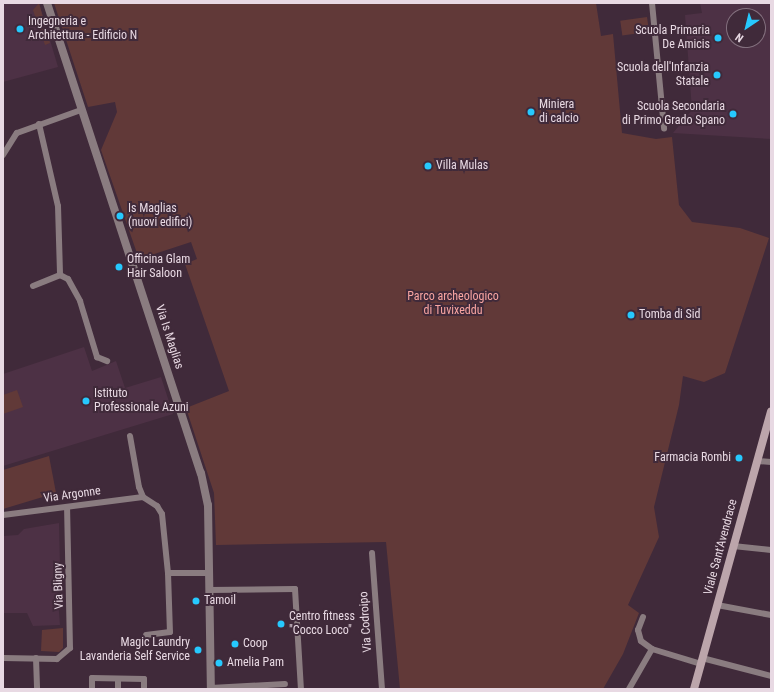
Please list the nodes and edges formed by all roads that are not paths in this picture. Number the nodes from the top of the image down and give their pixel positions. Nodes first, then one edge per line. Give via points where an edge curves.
1 (47, 3) edge
2 (652, 3) edge
3 (81, 110) junction
4 (39, 124) junction
5 (664, 128) dead end
6 (3, 155) edge
7 (60, 275) junction
8 (33, 286) dead end
9 (107, 361) dead end
10 (771, 412) edge
11 (130, 436) dead end
12 (757, 461) junction
13 (771, 462) edge
14 (143, 497) junction
15 (68, 507) junction
16 (3, 516) edge
17 (733, 546) junction
18 (771, 550) edge
19 (372, 553) dead end
20 (168, 573) junction
21 (209, 573) junction
22 (210, 590) junction
23 (717, 605) junction
24 (771, 615) edge
25 (643, 617) dead end
26 (146, 635) dead end
27 (652, 649) junction
28 (3, 658) edge
29 (36, 658) junction
30 (701, 661) junction
31 (771, 676) edge
32 (118, 679) junction
33 (285, 684) dead end
34 (211, 688) edge
35 (37, 689) edge
36 (92, 689) edge
37 (118, 689) edge
38 (144, 689) edge
39 (301, 689) edge
40 (382, 689) edge
41 (629, 689) edge
42 (694, 689) edge

1 - 3 street, Via Is Maglias
2 - 5 street
3 - 4 street
3 - 21 street, Via Is Maglias via 201,473 208,504
4 - 6 street via 17,133
4 - 7 street via 58,206
7 - 8 street
7 - 9 street via 68,279 80,301 97,357
10 - 12 main road, Viale Sant'Avendrace
11 - 14 street
12 - 13 street
12 - 17 main road, Viale Sant'Avendrace
14 - 15 street, Via Argonne
14 - 20 street via 157,506 162,514
15 - 16 street, Via Argonne
15 - 29 street, Via Bligny via 70,648 57,658
17 - 18 street
17 - 23 main road, Viale Sant'Avendrace
19 - 40 street, Via Codroipo
20 - 21 street
20 - 26 street via 170,632
21 - 22 street, Via Is Maglias
22 - 34 street, Via Is Maglias
22 - 39 street via 294,589
23 - 24 street
23 - 30 main road, Viale Sant'Avendrace
25 - 27 street via 638,636
27 - 30 street
27 - 41 street
28 - 29 street
29 - 35 street
30 - 31 street
30 - 42 main road, Viale Sant'Avendrace
32 - 36 street via 92,678
32 - 37 street
32 - 38 street via 144,679
33 - 34 street

